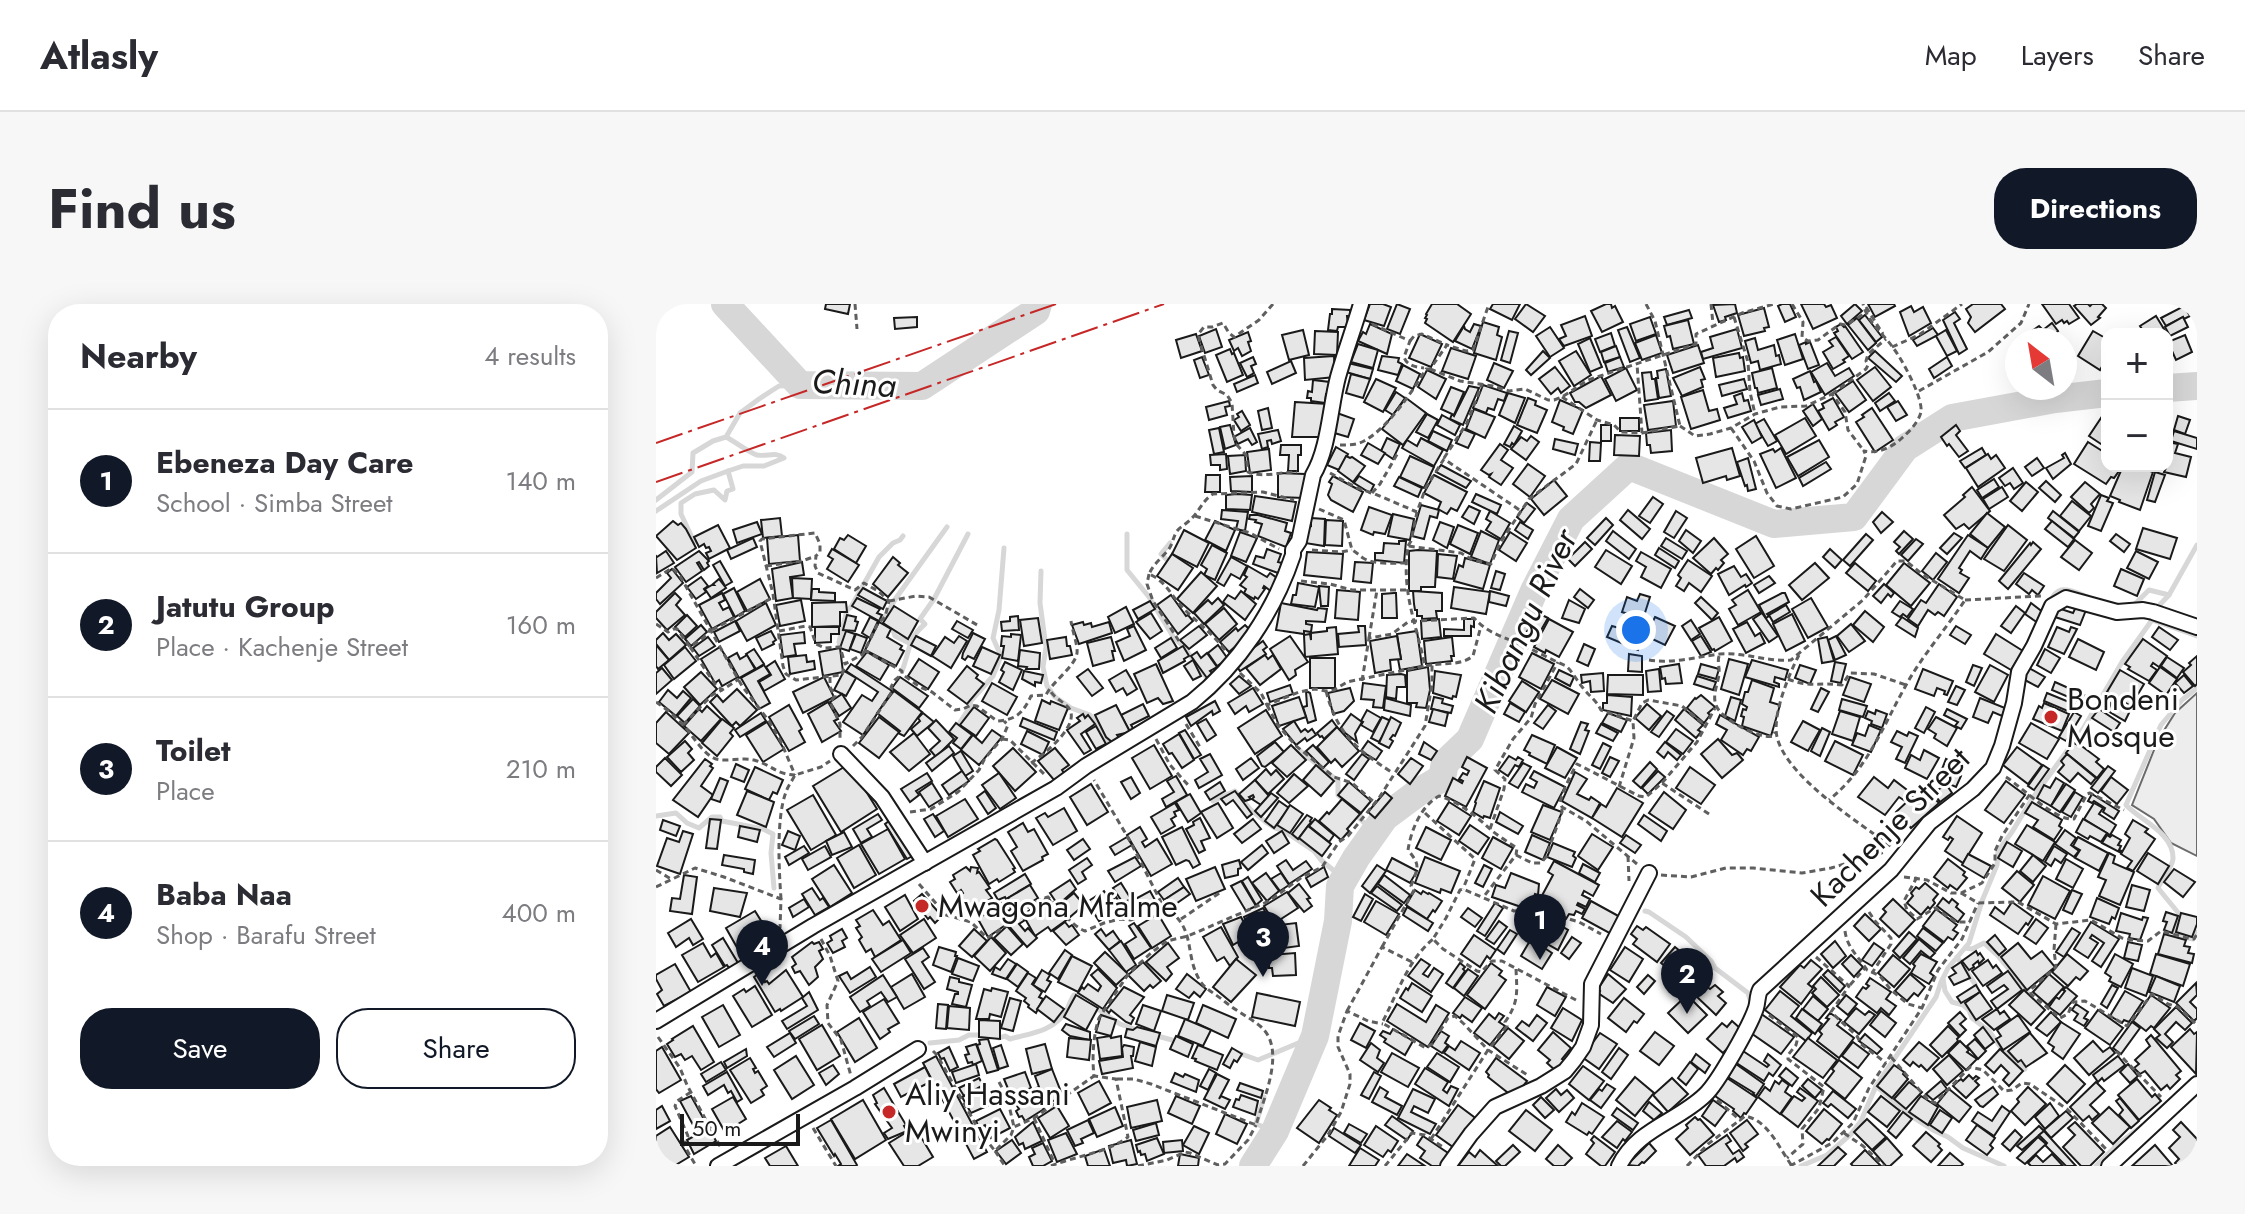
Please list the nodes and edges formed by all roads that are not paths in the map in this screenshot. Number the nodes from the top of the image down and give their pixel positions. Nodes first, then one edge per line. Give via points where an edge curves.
1 (1359, 311) edge
2 (2197, 627) edge
3 (841, 754) road end
4 (925, 863) junction
5 (1649, 873) road end
6 (656, 1021) edge
7 (918, 1049) road end
8 (2197, 1084) edge
9 (1452, 1161) edge
10 (2112, 1162) edge
11 (722, 1163) edge
12 (1619, 1166) edge

1 - 4 street via 1299,541 1274,603 1249,642 1207,690 1179,710
2 - 12 street, Kachenje Street via 2153,612 2117,612 2063,598 2052,606 2019,672 1993,768 1929,823 1891,870 1760,990 1745,1031 1708,1093 1637,1141
3 - 4 street via 873,786
4 - 6 street
5 - 9 street via 1592,984 1591,1025 1583,1047 1565,1071 1495,1107
7 - 11 street
8 - 10 street

